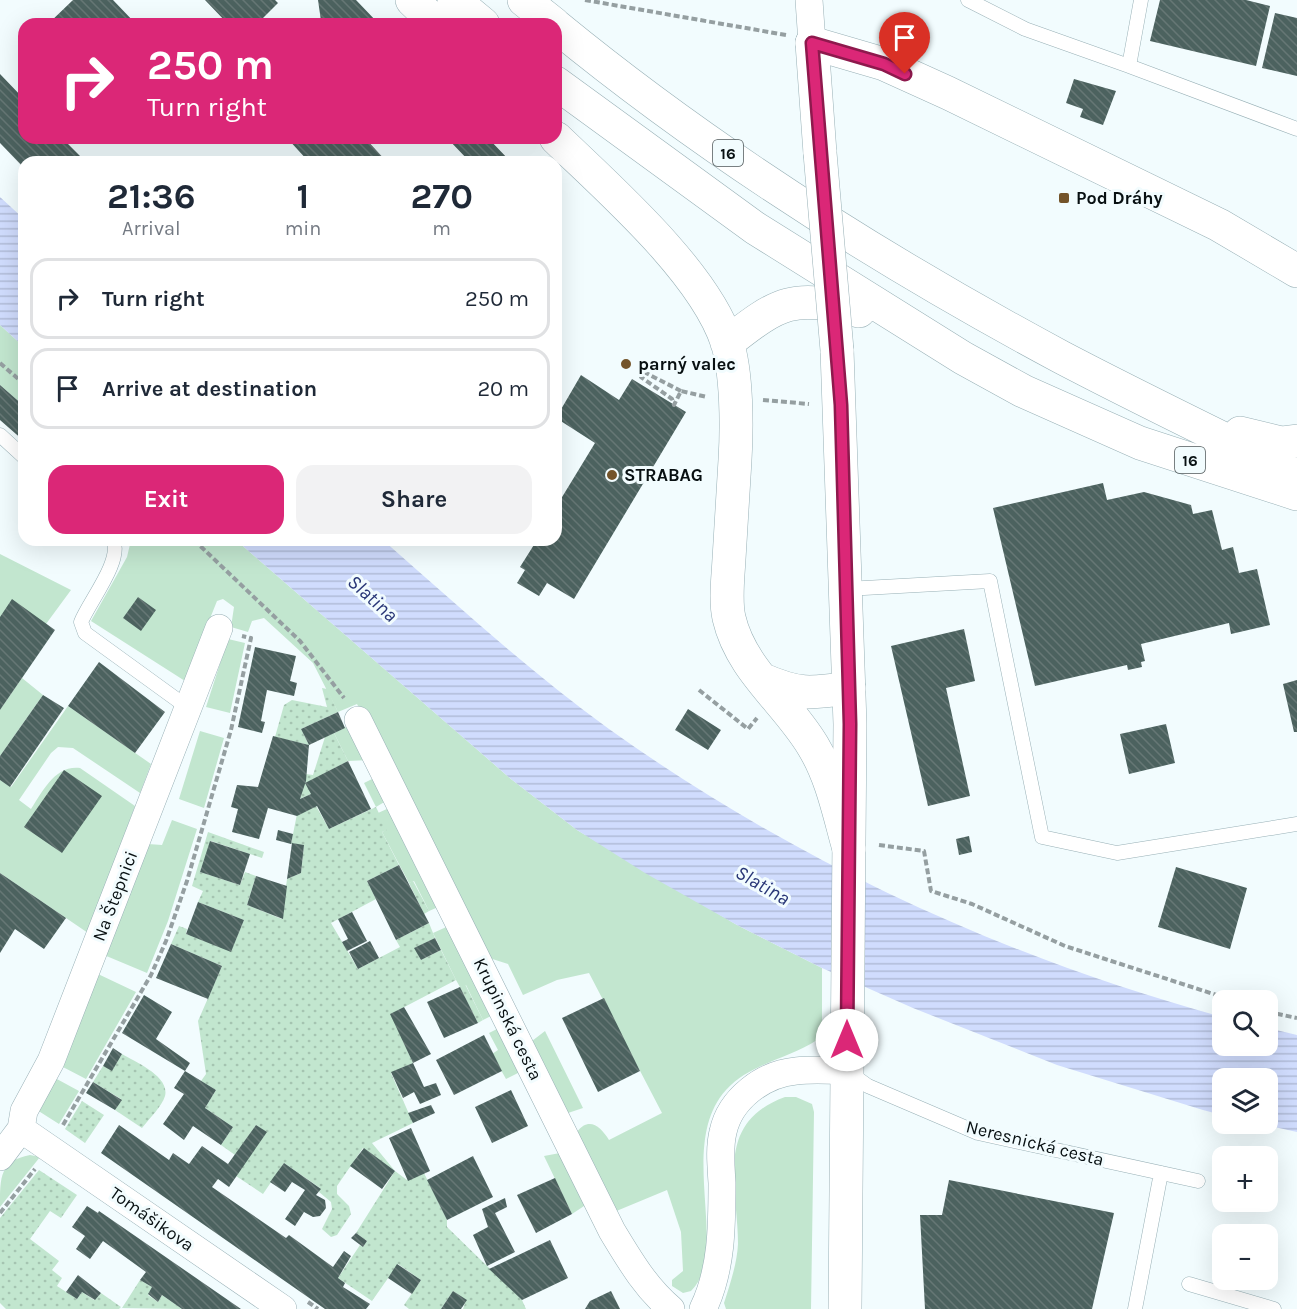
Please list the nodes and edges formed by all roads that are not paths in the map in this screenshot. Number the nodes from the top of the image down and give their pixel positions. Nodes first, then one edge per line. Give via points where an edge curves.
1 (412, 0) edge
2 (454, 0) edge
3 (524, 0) edge
4 (809, 0) edge
5 (968, 0) edge
6 (1141, 0) edge
7 (431, 18) edge
8 (476, 18) edge
9 (546, 18) edge
10 (562, 30) edge
11 (812, 43) junction
12 (1128, 66) junction
13 (562, 87) edge
14 (1297, 129) edge
15 (562, 144) edge
16 (1297, 271) edge
17 (908, 324) junction
18 (727, 343) junction
19 (1179, 417) junction
20 (0, 435) edge
21 (1297, 441) edge
22 (18, 452) edge
23 (1297, 475) edge
24 (1297, 494) edge
25 (116, 546) edge
26 (846, 589) junction
27 (219, 628) road end
28 (760, 678) junction
29 (849, 688) junction
30 (187, 707) junction
31 (358, 720) road end
32 (1297, 824) edge
33 (860, 847) junction
34 (847, 1056) junction
35 (21, 1129) junction
36 (0, 1157) edge
37 (1161, 1173) junction
38 (1198, 1181) dead end
39 (1189, 1284) dead end
40 (291, 1303) edge
41 (671, 1309) edge
42 (703, 1309) edge
43 (845, 1309) edge
44 (1135, 1309) edge
45 (1274, 1309) edge

1 - 7 main road
2 - 8 main road
3 - 9 main road, 16
4 - 11 street
5 - 12 lane via 1025,29
6 - 12 lane
10 - 19 main road, 16 via 654,101 839,228 1063,358
11 - 16 main road via 884,64 948,93 1219,225
11 - 26 main road, bridge via 837,350
12 - 14 lane
13 - 17 main road, 16 via 755,228
15 - 18 main road via 627,206 687,274 707,302
17 - 18 main road via 822,302 796,302 765,313
17 - 24 main road, 16 via 1023,391 1085,420 1140,443
18 - 28 main road via 735,399 729,617 742,652
19 - 21 main road via 1281,443
19 - 23 main road, 16
20 - 22 lane
25 - 30 lane via 114,562 81,622 85,633
26 - 29 main road
26 - 32 lane via 990,581 1042,837 1118,854
27 - 30 street, Na Štepnici
28 - 29 main road via 790,691 810,693
28 - 33 main road via 814,747
29 - 33 main road
30 - 35 street, Na Štepnici via 51,1061 24,1111
31 - 41 street, Krupinská cesta via 612,1231 635,1269
33 - 34 main road
34 - 37 lane, Neresnická cesta via 868,1086 978,1133
34 - 42 street via 774,1076 757,1084 732,1109 721,1143 719,1256
34 - 43 main road
35 - 36 street, Na Štepnici
35 - 40 street, Tomášikova
37 - 38 lane, Neresnická cesta
37 - 44 lane
39 - 45 lane

